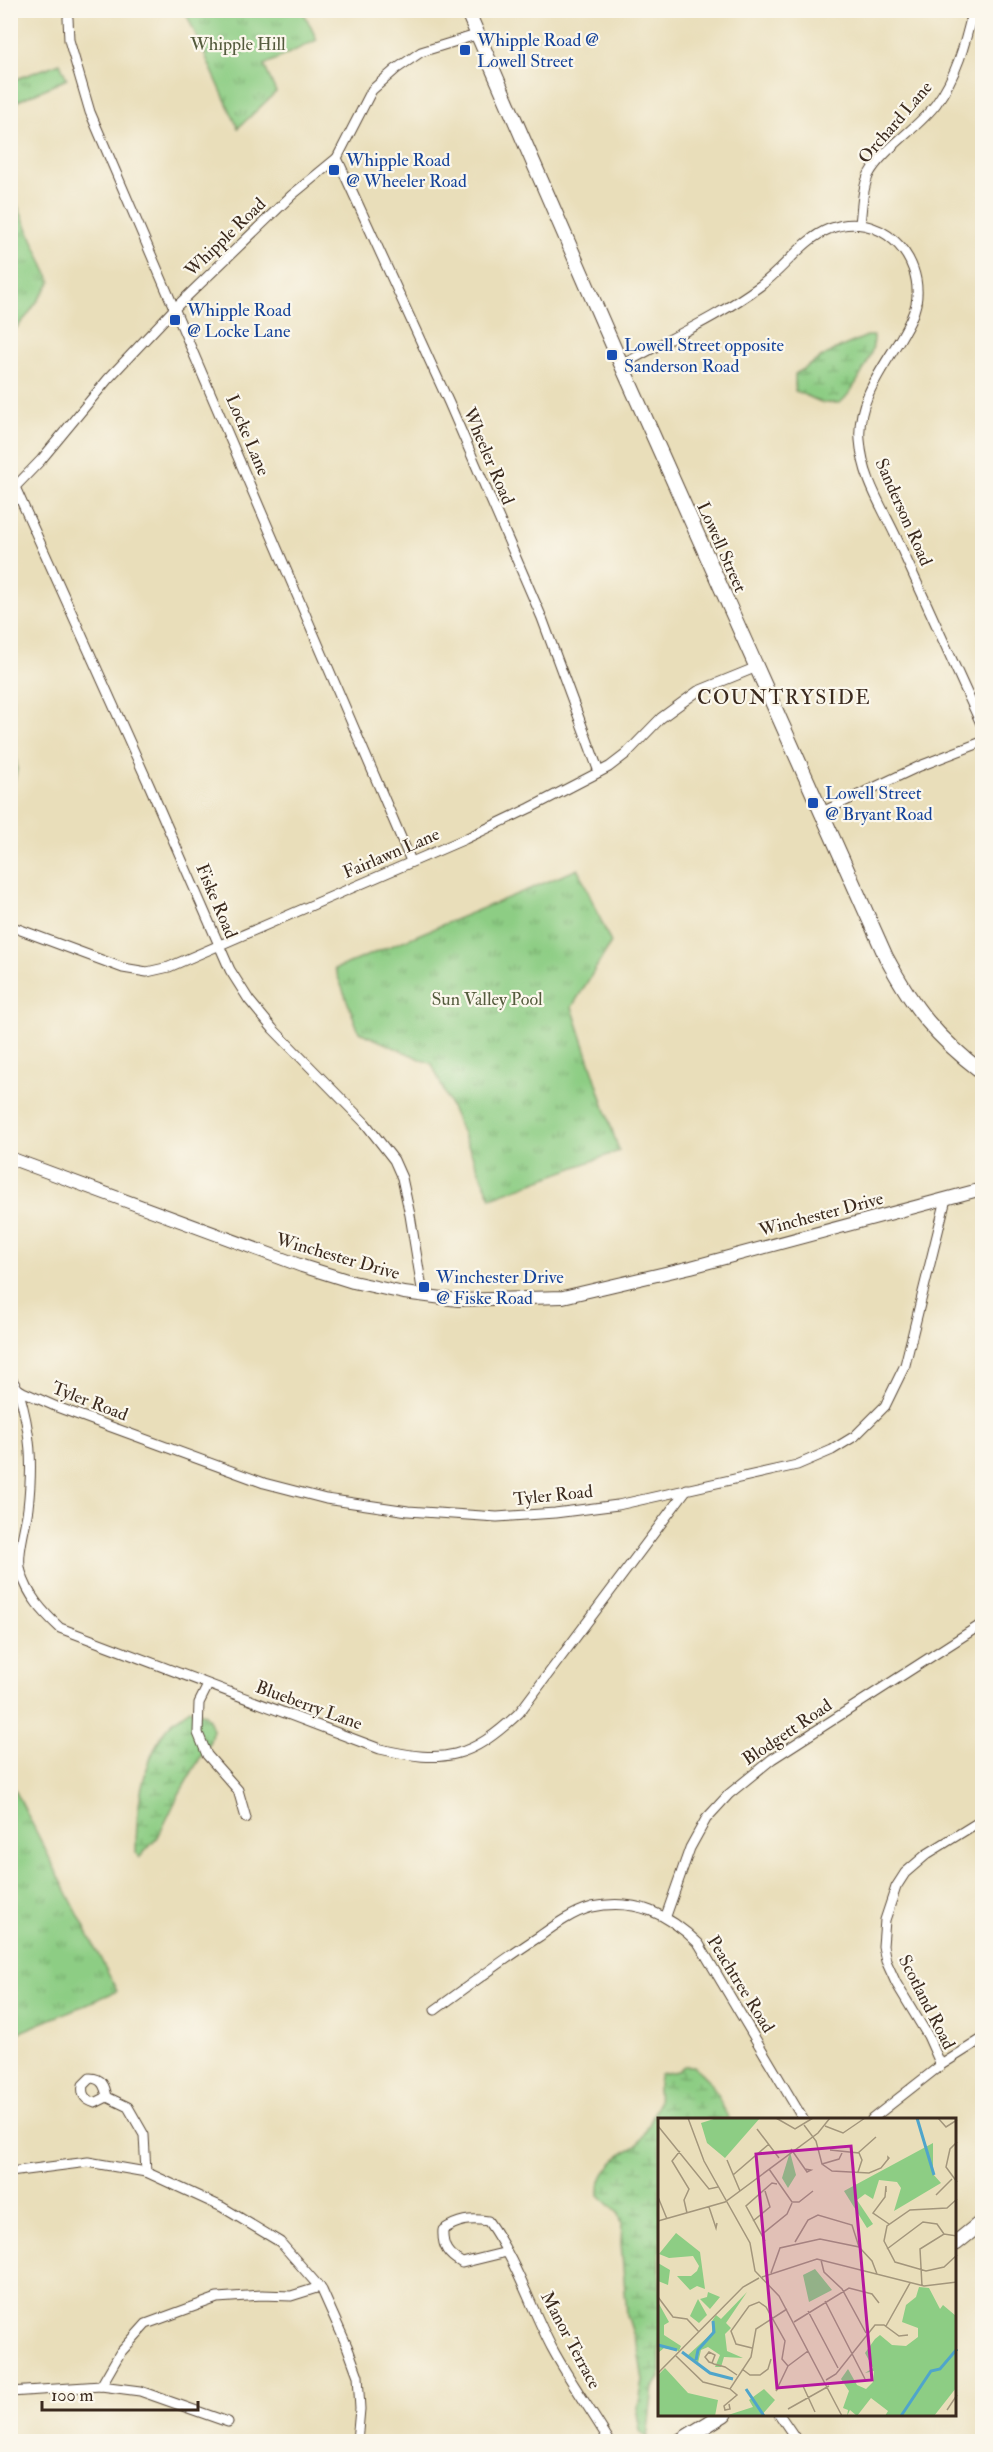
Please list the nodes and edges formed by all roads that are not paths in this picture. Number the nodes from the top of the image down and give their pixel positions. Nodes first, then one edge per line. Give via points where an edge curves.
1 (467, 10) edge
2 (973, 10) edge
3 (68, 18) dead end
4 (476, 35) junction
5 (337, 158) junction
6 (860, 224) junction
7 (176, 307) junction
8 (622, 365) junction
9 (13, 490) edge
10 (757, 667) junction
11 (982, 726) edge
12 (982, 742) edge
13 (599, 772) junction
14 (822, 812) junction
15 (411, 861) junction
16 (10, 926) edge
17 (219, 947) junction
18 (982, 1072) edge
19 (10, 1158) edge
20 (982, 1189) edge
21 (946, 1199) junction
22 (423, 1295) junction
23 (10, 1377) edge
24 (18, 1389) junction
25 (687, 1489) junction
26 (982, 1624) edge
27 (208, 1686) junction
28 (246, 1818) dead end
29 (982, 1820) edge
30 (666, 1916) junction
31 (435, 2010) dead end
32 (982, 2039) edge
33 (941, 2065) junction
34 (107, 2097) dead end
35 (802, 2118) edge
36 (873, 2118) edge
37 (10, 2172) edge
38 (146, 2172) junction
39 (982, 2222) edge
40 (957, 2242) edge
41 (507, 2252) junction
42 (320, 2287) junction
43 (101, 2386) junction
44 (10, 2392) edge
45 (722, 2416) edge
46 (780, 2416) edge
47 (228, 2422) dead end
48 (357, 2442) edge
49 (610, 2442) edge
50 (679, 2442) edge
51 (798, 2442) edge

1 - 4 main road, Lowell Street
2 - 6 street, Orchard Lane via 963,51 945,91 869,175
3 - 7 street, Locke Lane via 69,40 90,112
4 - 5 street, Whipple Road via 422,52 372,90
4 - 8 main road, Lowell Street
5 - 7 street, Whipple Road via 292,195
5 - 13 street, Wheeler Road via 542,618
6 - 8 street via 840,225 820,233 750,293
6 - 11 street, Sanderson Road via 880,231 904,249 916,274 917,294 910,322 866,398 860,427 864,468
7 - 9 street, Whipple Road
7 - 15 street, Locke Lane
8 - 10 main road, Lowell Street
9 - 17 street, Fiske Road via 146,777
10 - 13 street, Fairlawn Lane via 698,691 662,718 626,754
10 - 14 main road, Lowell Street
12 - 14 street
13 - 15 street, Fairlawn Lane via 521,813
14 - 18 main road, Lowell Street via 903,988 934,1031
15 - 17 street, Fairlawn Lane
16 - 17 street, Fairlawn Lane via 141,972 169,967
17 - 22 street, Fiske Road via 249,1000 365,1123 394,1160 402,1178
19 - 22 street, Winchester Drive via 272,1256 353,1282
20 - 21 street, Winchester Drive
21 - 22 street, Winchester Drive via 691,1268 563,1297 458,1300
21 - 25 street, Tyler Road via 905,1365 885,1406 855,1436 797,1465
23 - 24 street
24 - 25 street, Tyler Road via 264,1483 354,1504 496,1517 618,1505
24 - 27 street, Blueberry Lane via 32,1453 20,1570 28,1592 60,1628
25 - 27 street, Blueberry Lane via 519,1713 496,1734 465,1753 412,1757 380,1749
26 - 30 street, Blodgett Road via 772,1759 729,1794 706,1819 690,1848
27 - 28 street via 199,1703 198,1733 207,1755 238,1790
29 - 33 street, Scotland Road via 927,1854 905,1873 885,1920 886,1961
30 - 31 street, Peachtree Road via 644,1908 591,1907 556,1925
30 - 35 street, Peachtree Road via 699,1944
32 - 33 street
33 - 36 street
34 - 38 street via 128,2107 144,2135
37 - 38 street via 88,2162
38 - 42 street via 222,2207 280,2242
39 - 40 main road
41 - 41 street, Manor Terrace via 488,2221 474,2218 455,2222 443,2230 442,2244 462,2264
41 - 49 street, Manor Terrace via 552,2348
42 - 43 street via 291,2296 217,2298 146,2324 120,2353
42 - 48 street via 358,2376
43 - 44 street
43 - 47 street via 140,2391
45 - 50 main road
46 - 51 street

